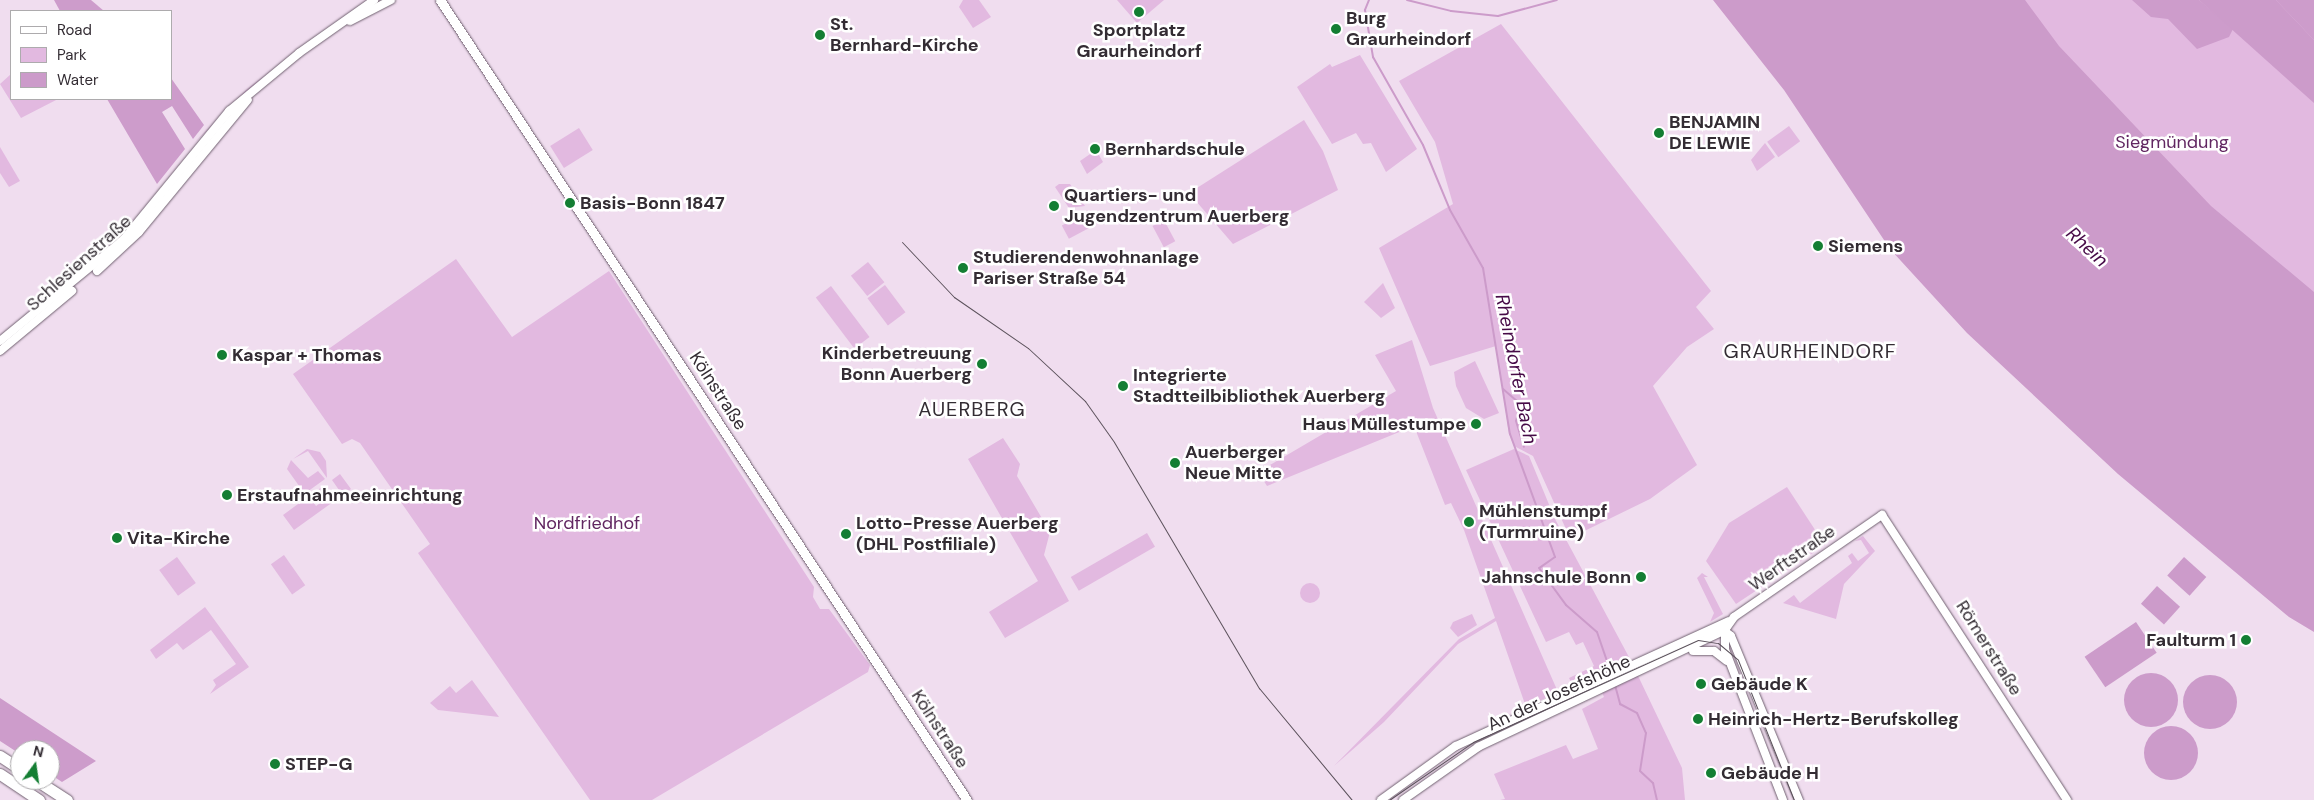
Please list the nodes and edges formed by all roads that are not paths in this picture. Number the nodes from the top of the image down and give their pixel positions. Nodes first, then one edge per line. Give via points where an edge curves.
1 (374, 0) edge
2 (440, 0) edge
3 (390, 1) edge
4 (334, 29) junction
5 (171, 187) junction
6 (0, 340) edge
7 (0, 350) edge
8 (1882, 515) joint
9 (1730, 621) junction
10 (1713, 629) junction
11 (1725, 630) junction
12 (1686, 652) junction
13 (1730, 665) junction
14 (1752, 683) junction
15 (0, 774) edge
16 (52, 790) edge
17 (39, 800) edge
18 (67, 800) edge
19 (967, 800) edge
20 (1380, 800) edge
21 (1403, 800) edge
22 (1783, 800) edge
23 (1799, 800) edge
24 (2067, 800) edge

1 - 4 street, Schlesienstraße
2 - 19 main road, Kölnstraße
3 - 4 street, Schlesienstraße
4 - 5 street, Schlesienstraße via 229,111
5 - 6 street, Schlesienstraße via 124,239 88,272
5 - 7 street, Schlesienstraße via 121,250
8 - 9 street, Werftstraße
8 - 24 street, Römerstraße
9 - 10 street, An der Josefshöhe
9 - 11 street, Werftstraße
9 - 14 street
10 - 11 street, An der Josefshöhe
10 - 20 street, An der Josefshöhe via 1446,752
11 - 12 street, An der Josefshöhe
11 - 13 street
11 - 14 street
12 - 13 street via 1714,651
12 - 21 street, An der Josefshöhe via 1478,747
13 - 22 street
14 - 23 street
15 - 17 highway
16 - 18 highway

